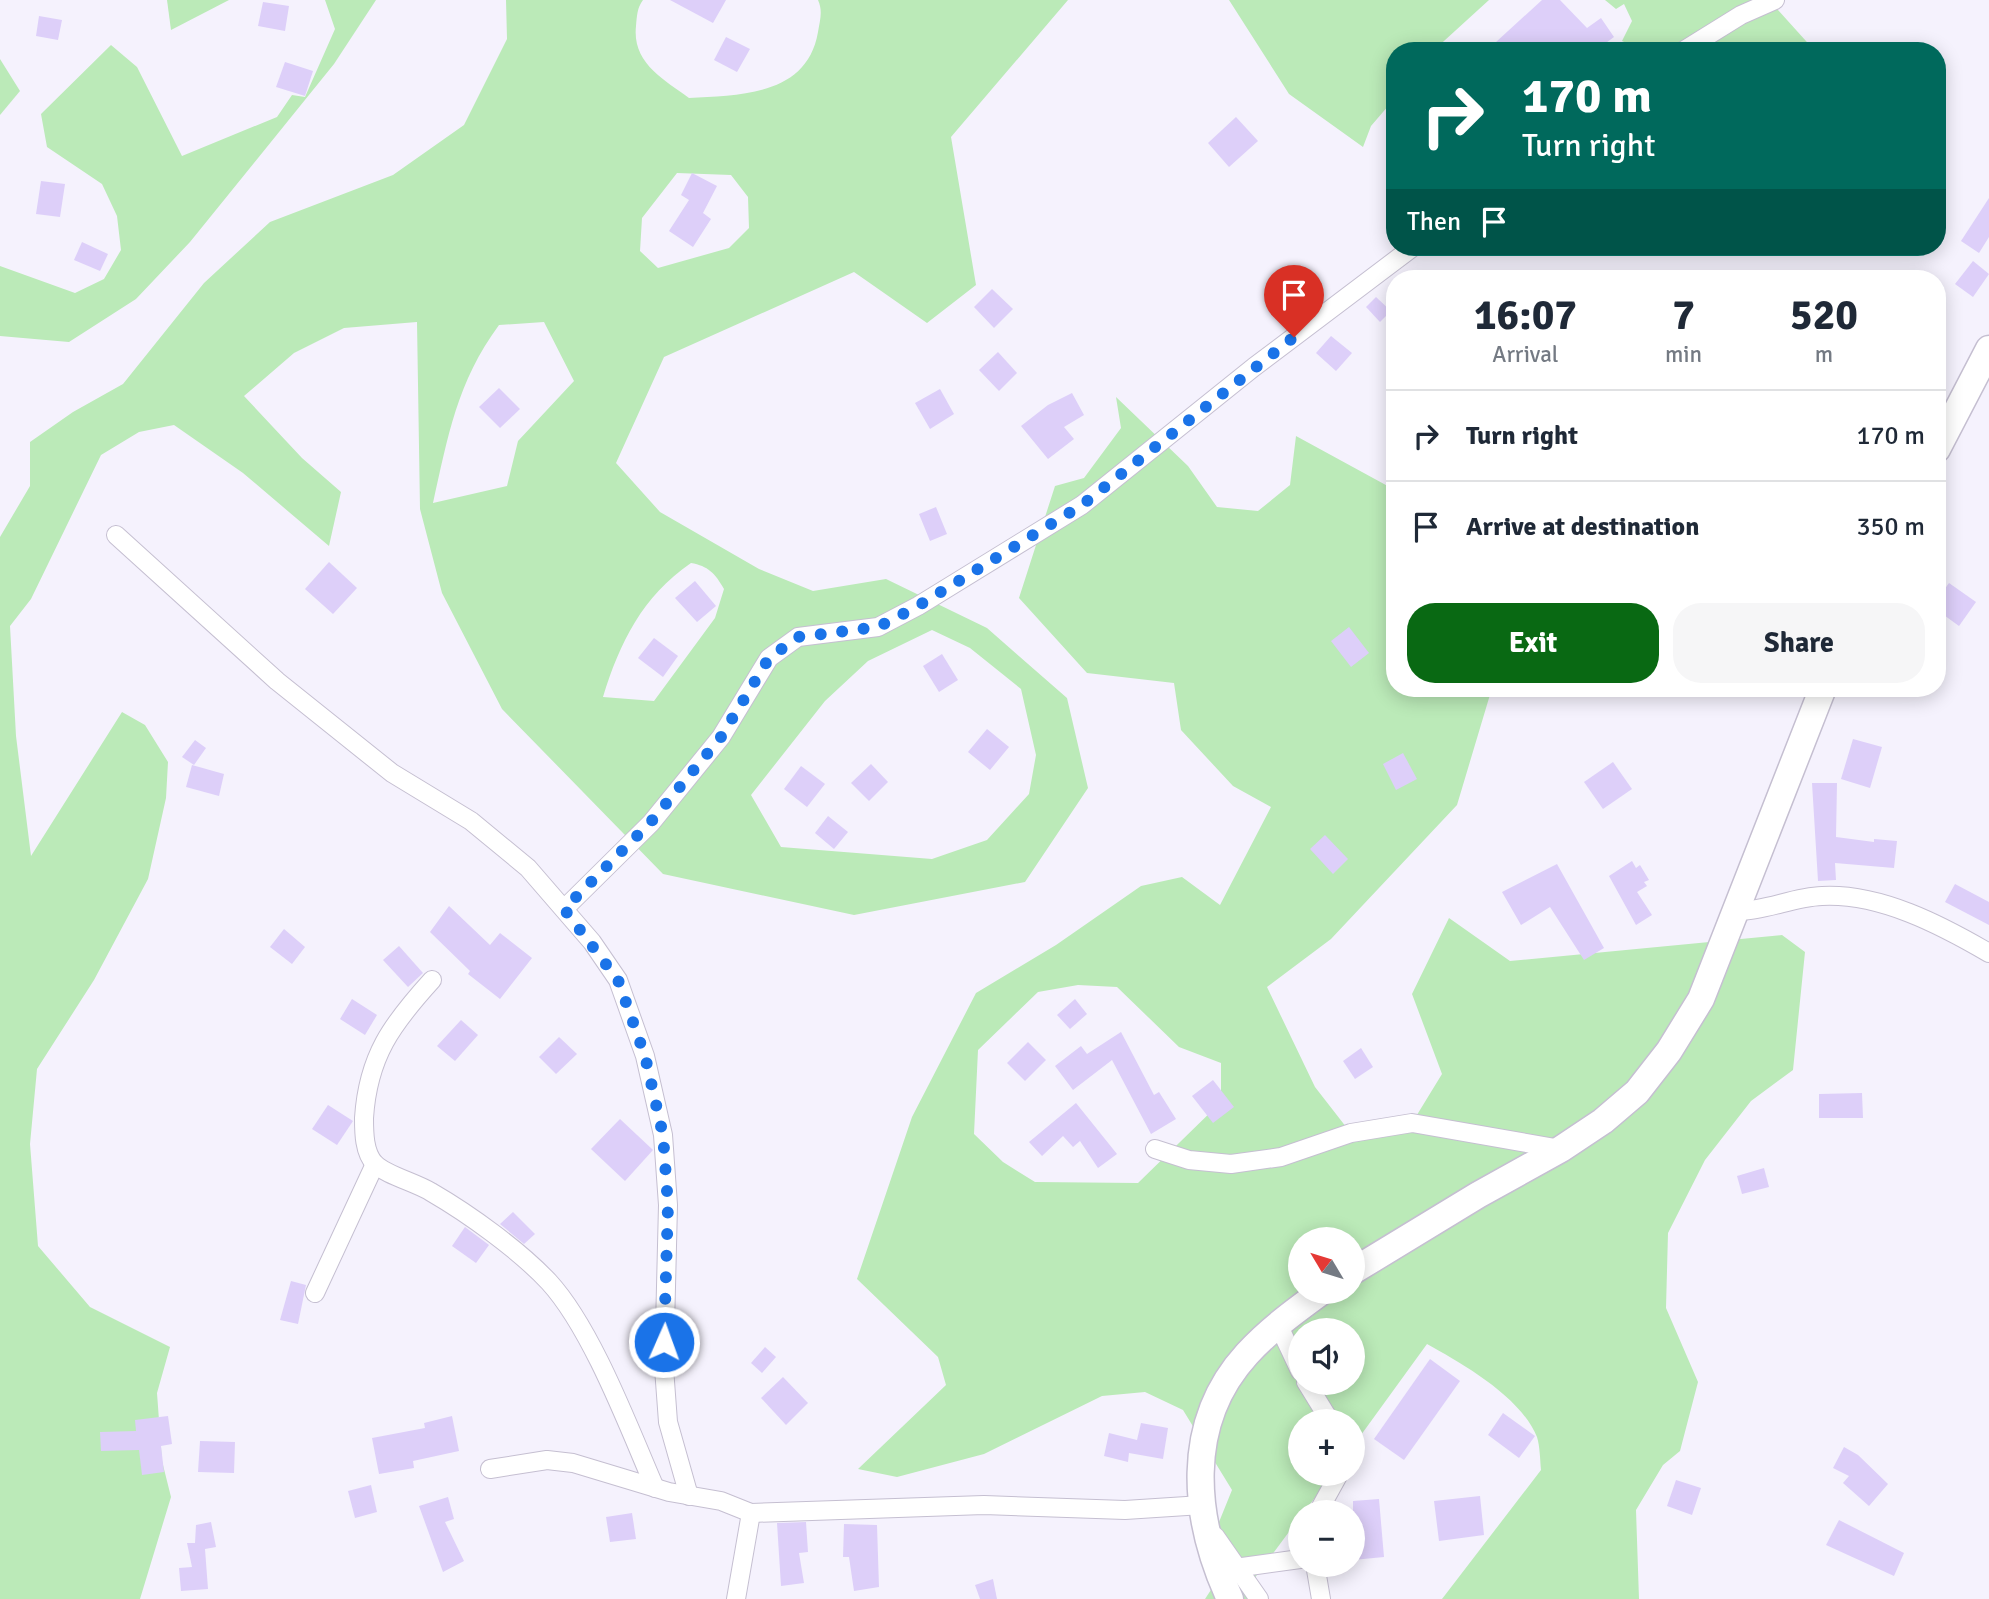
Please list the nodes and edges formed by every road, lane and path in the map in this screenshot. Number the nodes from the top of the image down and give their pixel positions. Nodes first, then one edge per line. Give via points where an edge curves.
1 (1775, 0) edge
2 (1698, 42) edge
3 (1401, 256) edge
4 (1989, 349) edge
5 (1946, 432) edge
6 (116, 536) dead end
7 (1820, 697) edge
8 (564, 909) junction
9 (1738, 911) junction
10 (1989, 953) edge
11 (432, 980) dead end
12 (1155, 1149) dead end
13 (1561, 1149) junction
14 (375, 1164) junction
15 (1365, 1265) edge
16 (316, 1293) dead end
17 (1305, 1304) edge
18 (1278, 1324) junction
19 (1288, 1345) edge
20 (490, 1469) dead end
21 (655, 1488) junction
22 (690, 1496) junction
23 (1201, 1508) junction
24 (751, 1513) junction
25 (1288, 1561) edge
26 (1235, 1568) junction
27 (1317, 1577) edge
28 (736, 1599) edge
29 (1230, 1599) edge
30 (1259, 1599) edge
31 (1321, 1599) edge

1 - 2 street
3 - 8 street via 1082,505 878,627 798,637 769,658 721,737 650,823
4 - 5 main road
6 - 8 street via 277,681 392,773 471,821 528,868
7 - 9 main road
8 - 22 street via 618,980 645,1056 663,1135 668,1205 664,1368 668,1422
9 - 10 street via 1796,898 1851,898 1927,921
9 - 13 main road via 1701,999 1669,1051 1637,1092
11 - 14 street via 403,1012 374,1059 364,1126
12 - 13 street via 1189,1160 1231,1164 1281,1157 1350,1133 1412,1123
13 - 15 main road
14 - 16 street
14 - 21 street via 478,1222 548,1281 578,1323
17 - 18 main road
18 - 19 street
18 - 23 main road via 1246,1355 1210,1414 1201,1446
20 - 21 street via 547,1460 573,1463
21 - 22 street
22 - 24 street via 721,1501
23 - 24 street via 926,1506
23 - 26 street
23 - 29 main road
24 - 28 street
25 - 26 street
26 - 30 street
27 - 31 street

